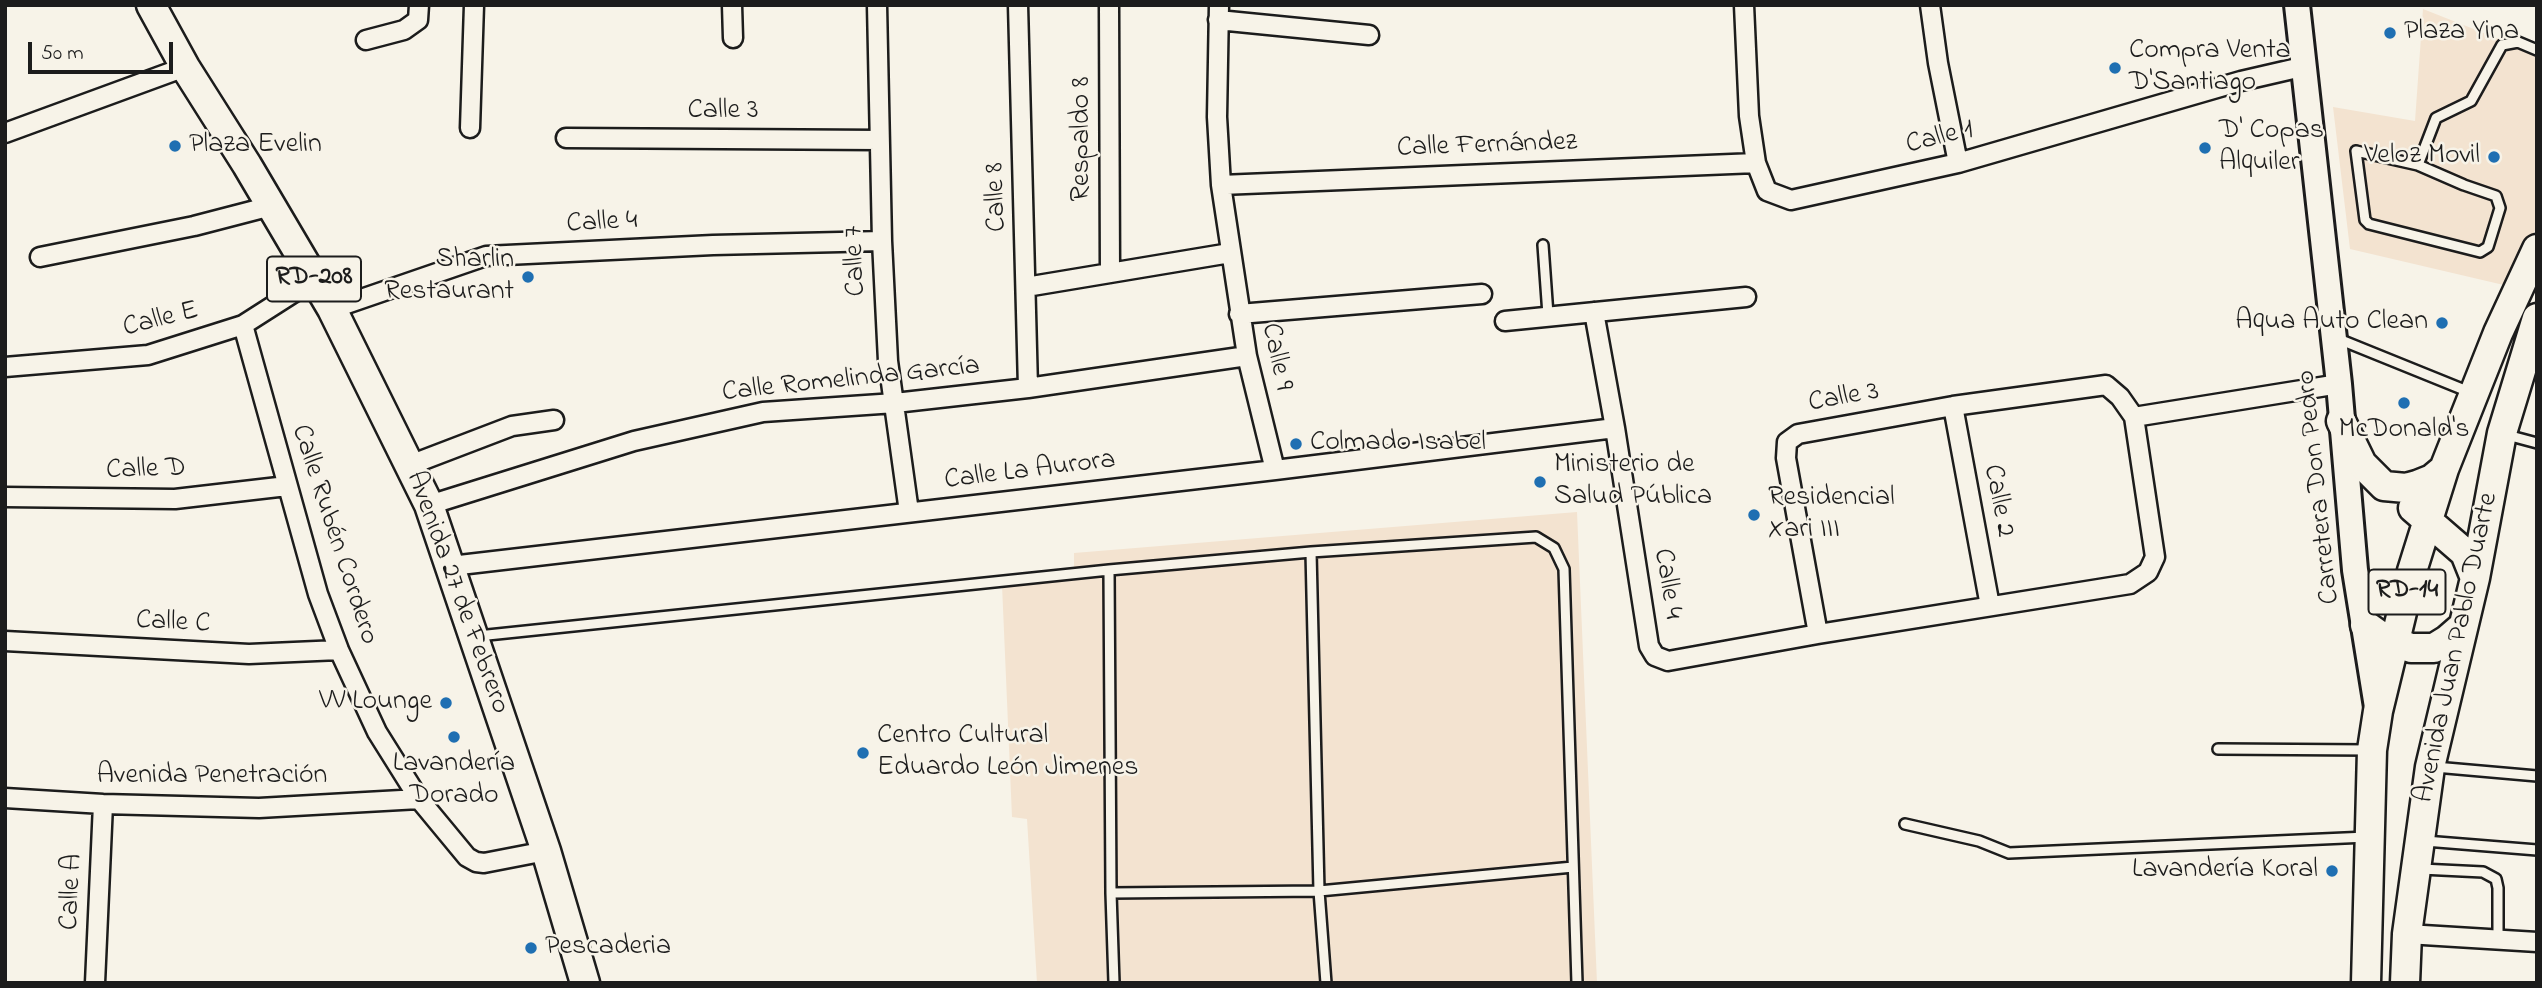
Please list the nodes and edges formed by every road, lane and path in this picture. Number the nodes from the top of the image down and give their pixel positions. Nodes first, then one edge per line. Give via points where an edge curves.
1 (419, 5) edge
2 (474, 5) edge
3 (732, 5) edge
4 (877, 5) edge
5 (1018, 5) edge
6 (1109, 5) edge
7 (1744, 5) edge
8 (1930, 5) edge
9 (2297, 5) edge
10 (151, 6) edge
11 (1218, 13) edge
12 (1369, 35) dead end
13 (733, 38) dead end
14 (366, 40) dead end
15 (2537, 50) edge
16 (2306, 66) junction
17 (186, 67) junction
18 (470, 128) dead end
19 (5, 133) edge
20 (566, 138) dead end
21 (880, 140) junction
22 (1756, 163) junction
23 (1958, 163) junction
24 (2418, 165) junction
25 (1221, 185) junction
26 (271, 206) junction
27 (882, 241) junction
28 (1543, 245) dead end
29 (1230, 253) junction
30 (40, 257) dead end
31 (2532, 259) edge
32 (1110, 273) junction
33 (314, 279) junction
34 (1027, 287) junction
35 (1482, 294) dead end
36 (1746, 297) dead end
37 (332, 309) junction
38 (1594, 312) junction
39 (1239, 314) junction
40 (1548, 315) junction
41 (2537, 318) edge
42 (1505, 321) dead end
43 (243, 325) junction
44 (2334, 338) junction
45 (1247, 356) junction
46 (5, 367) edge
47 (2339, 384) junction
48 (1028, 388) junction
49 (2474, 394) junction
50 (895, 403) junction
51 (1953, 406) junction
52 (2134, 417) junction
53 (554, 420) dead end
54 (2341, 421) junction
55 (1615, 428) junction
56 (2502, 433) junction
57 (2537, 443) edge
58 (410, 465) junction
59 (2444, 469) junction
60 (1275, 470) junction
61 (287, 486) junction
62 (2384, 486) junction
63 (5, 498) edge
64 (429, 505) junction
65 (909, 512) junction
66 (2427, 519) junction
67 (1311, 552) junction
68 (451, 566) junction
69 (1110, 570) junction
70 (2475, 578) junction
71 (1990, 606) junction
72 (2365, 625) junction
73 (2462, 627) junction
74 (1818, 634) junction
75 (474, 637) junction
76 (5, 641) edge
77 (2395, 643) junction
78 (339, 650) junction
79 (2378, 711) junction
80 (2218, 749) dead end
81 (2372, 750) junction
82 (2430, 767) junction
83 (2537, 776) edge
84 (5, 798) edge
85 (419, 799) junction
86 (103, 804) junction
87 (1905, 824) dead end
88 (2368, 837) junction
89 (2420, 841) junction
90 (2537, 850) edge
91 (546, 852) junction
92 (1573, 867) junction
93 (2416, 869) junction
94 (1319, 891) junction
95 (1111, 893) junction
96 (2407, 934) junction
97 (2498, 940) junction
98 (2534, 940) edge
99 (95, 983) edge
100 (585, 983) edge
101 (1114, 983) edge
102 (1326, 983) edge
103 (1577, 983) edge
104 (2366, 983) edge
105 (2405, 983) edge

1 - 14 street via 418,20 404,30
2 - 18 street
3 - 13 street
4 - 21 street, Calle 7
5 - 34 street, Calle 8
6 - 32 street, Respaldo 8
7 - 22 street, Calle 1
8 - 23 street
9 - 16 street, Carretera Don Pedro
10 - 17 main road, Avenida 27 de Febrero / RD-208
11 - 12 street
11 - 25 street
15 - 24 lane via 2518,42 2502,45 2471,102 2436,118
16 - 23 street, Calle 1
16 - 44 street, Carretera Don Pedro
17 - 19 street
17 - 26 main road, Avenida 27 de Febrero / RD-208
20 - 21 street, Calle 3
21 - 27 street, Calle 7
22 - 23 street, Calle 1 via 1767,191 1791,200
22 - 25 street, Calle Fernández
24 - 24 lane via 2496,196 2500,208 2488,247 2480,252 2365,220 2356,151
25 - 29 street, Calle 9
26 - 30 street
26 - 33 main road, Avenida 27 de Febrero / RD-208
27 - 37 street, Calle 4 via 486,256
27 - 50 street, Calle 7 via 888,361
28 - 40 lane
29 - 32 street
29 - 39 street, Calle 9
31 - 49 main road, Avenida Juan Pablo Duarte / RD-14
32 - 34 street
33 - 37 main road, Avenida 27 de Febrero / RD-208
33 - 43 street, Calle E
34 - 48 street, Calle 8
35 - 39 street
36 - 38 street
37 - 58 main road, Avenida 27 de Febrero / RD-208
38 - 40 street
38 - 55 street, Calle 4
39 - 45 street, Calle 9
40 - 42 street
41 - 56 main road, Avenida Juan Pablo Duarte / RD-14
43 - 46 street, Calle E via 148,355
43 - 61 street, Calle Rubén Cordero
44 - 47 street, Carretera Don Pedro
44 - 49 lane
45 - 48 street, Calle Romelinda García
45 - 60 street, Calle 9
47 - 52 street
47 - 54 street, Carretera Don Pedro
48 - 50 street, Calle Romelinda García
49 - 59 main road, Avenida Juan Pablo Duarte / RD-14
50 - 64 street, Calle Romelinda García via 742,416 634,441
50 - 65 street, Calle 7
51 - 52 street, Calle 3 via 2106,385
51 - 71 street, Calle 2
51 - 74 street, Calle 3 via 1798,434 1787,442 1786,458
52 - 71 street via 2155,557 2148,572 2130,584
53 - 58 street via 512,426
54 - 62 main road via 2362,464
54 - 72 street, Carretera Don Pedro via 2355,570
55 - 60 street, Calle La Aurora
55 - 74 street, Calle 4 via 1649,646 1656,656 1668,661
56 - 57 lane
56 - 70 main road, Avenida Juan Pablo Duarte / RD-14
58 - 64 main road, Avenida 27 de Febrero / RD-208
59 - 62 main road via 2417,485
59 - 66 main road, Avenida Juan Pablo Duarte / RD-14
60 - 65 street, Calle La Aurora
61 - 63 street, Calle D via 175,499
61 - 78 street, Calle Rubén Cordero
62 - 66 main road
64 - 68 main road, Avenida 27 de Febrero / RD-208
65 - 68 street, Calle La Aurora
66 - 70 main road via 2465,553
66 - 77 main road, Avenida Juan Pablo Duarte / RD-14
67 - 69 lane
67 - 92 lane via 1536,537 1554,548 1564,569
67 - 94 lane
68 - 75 main road, Avenida 27 de Febrero / RD-208
69 - 75 lane
69 - 95 lane
70 - 73 main road, Avenida Juan Pablo Duarte / RD-14
71 - 74 street
72 - 77 main road
72 - 79 street, Carretera Don Pedro
73 - 77 main road via 2434,648
73 - 82 main road, Avenida Juan Pablo Duarte / RD-14
75 - 91 main road, Avenida 27 de Febrero / RD-208
76 - 78 street, Calle C via 248,654
77 - 79 main road, Avenida Juan Pablo Duarte / RD-14
78 - 85 street, Calle Rubén Cordero via 377,732
79 - 81 main road, Avenida Juan Pablo Duarte / RD-14
80 - 81 lane
81 - 88 main road, Avenida Juan Pablo Duarte / RD-14
82 - 83 lane
82 - 89 main road, Avenida Juan Pablo Duarte / RD-14
84 - 86 street, Avenida Penetración
85 - 86 street, Avenida Penetración via 259,808
85 - 91 street, Calle Rubén Cordero via 476,862
86 - 99 street, Calle A
87 - 88 lane via 1979,841 2009,853
88 - 104 main road, Avenida Juan Pablo Duarte / RD-14
89 - 90 lane
89 - 93 main road, Avenida Juan Pablo Duarte / RD-14
91 - 100 main road, Avenida 27 de Febrero / RD-208
92 - 94 lane
92 - 103 lane
93 - 96 main road, Avenida Juan Pablo Duarte / RD-14
93 - 97 lane via 2483,872 2496,879
94 - 95 lane
94 - 102 lane
95 - 101 lane
96 - 97 street
96 - 105 main road, Avenida Juan Pablo Duarte / RD-14
97 - 98 street

